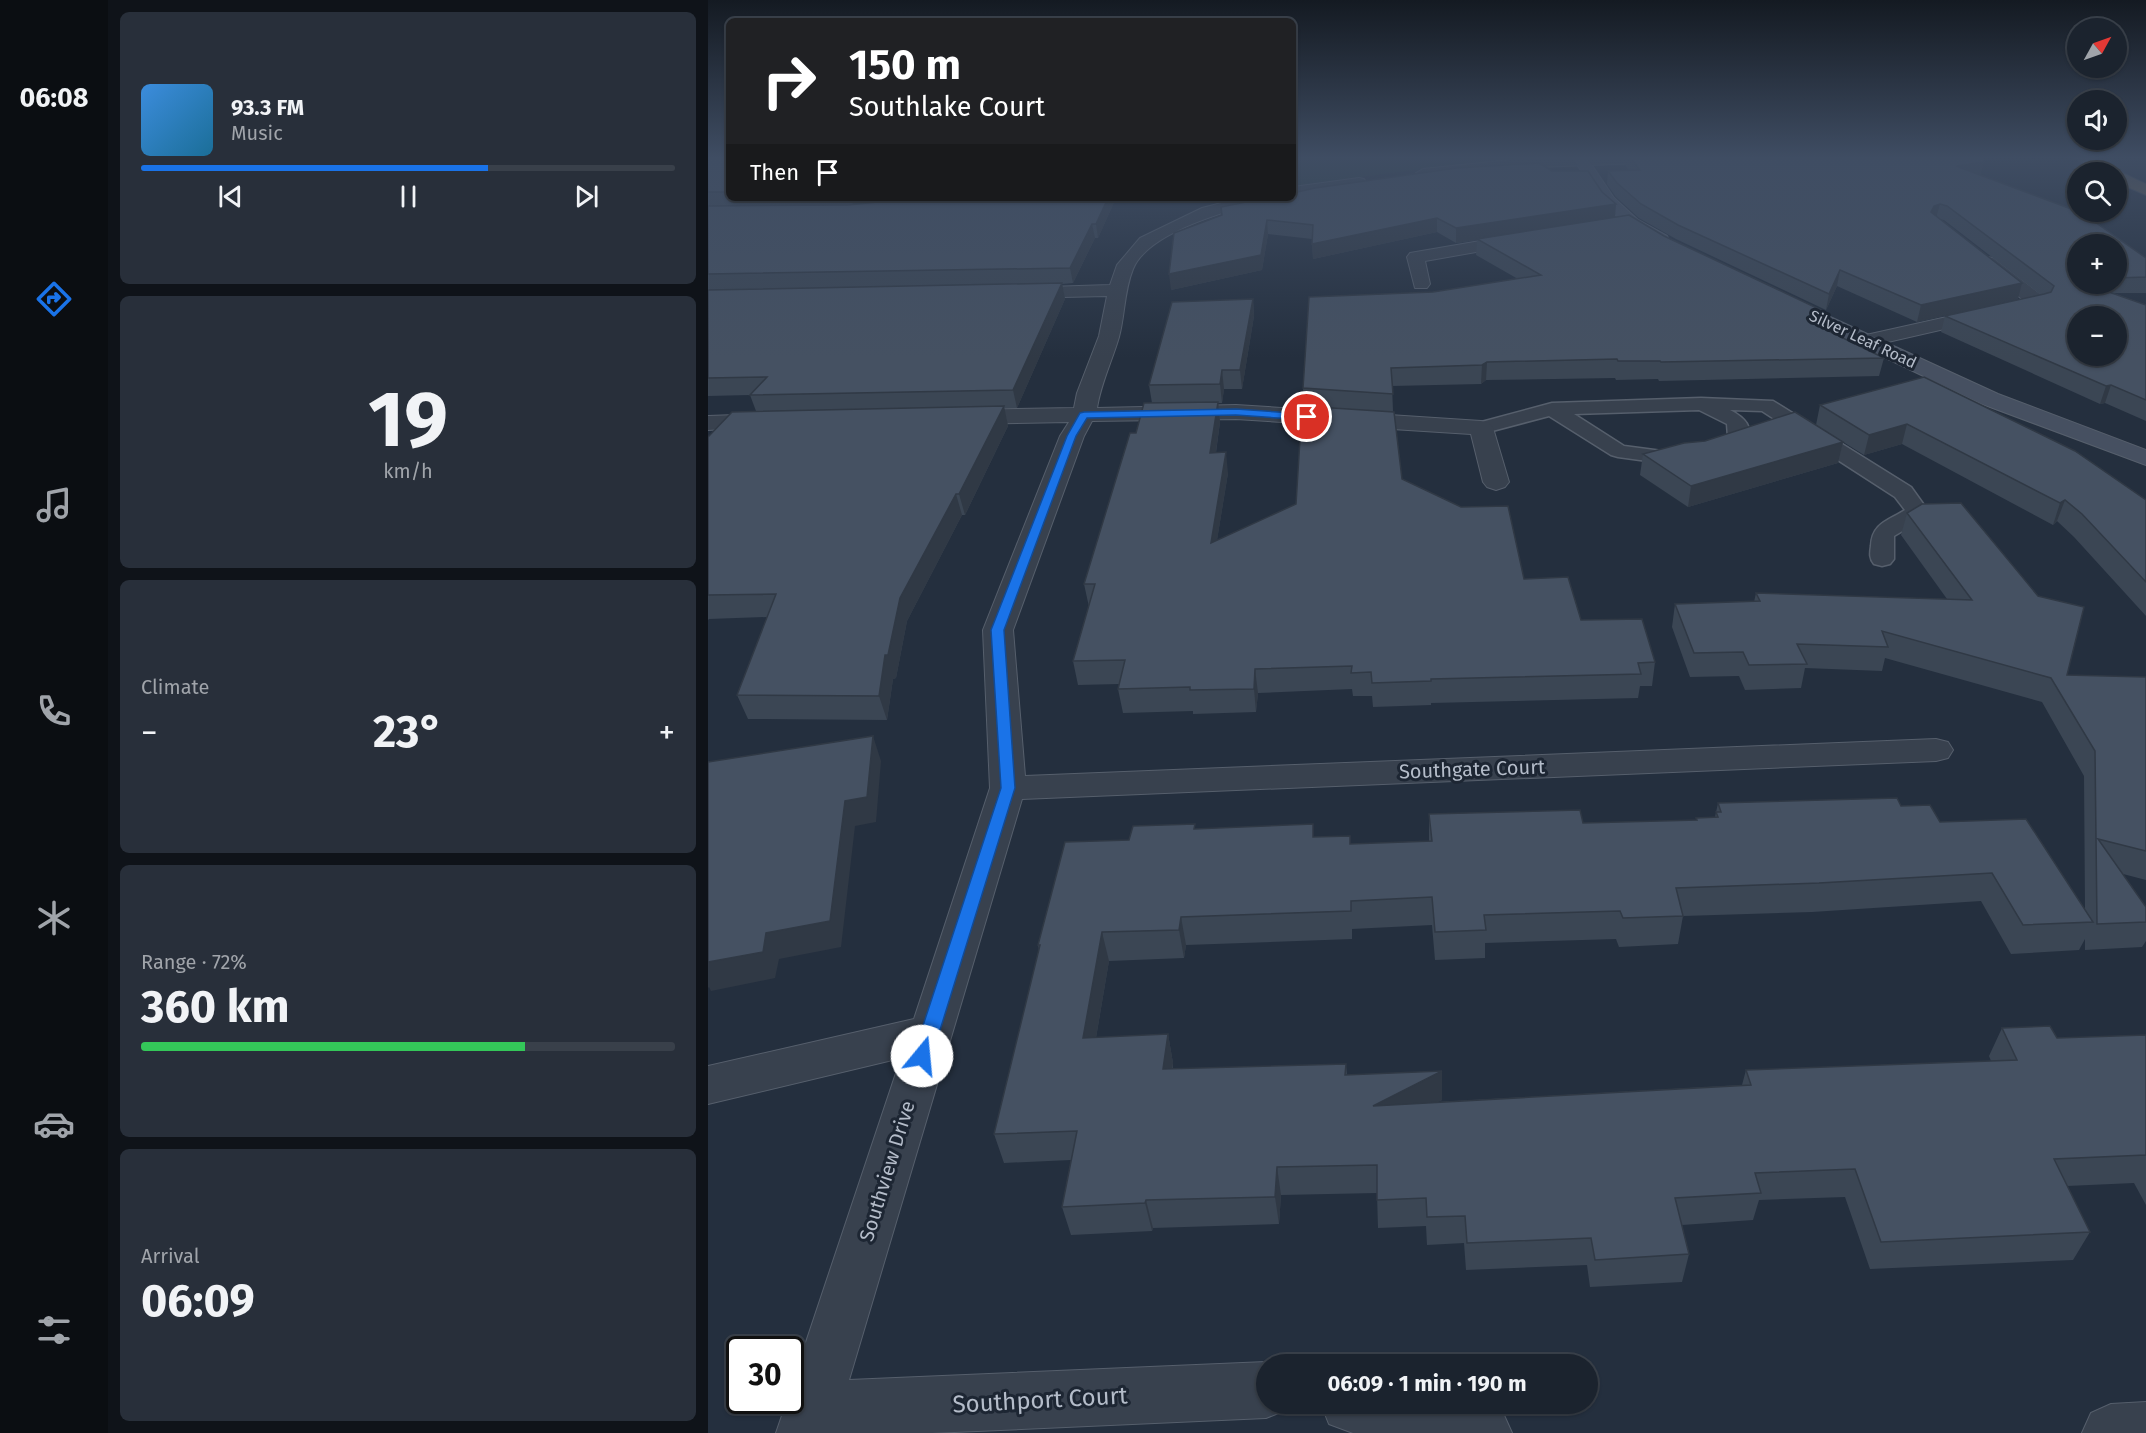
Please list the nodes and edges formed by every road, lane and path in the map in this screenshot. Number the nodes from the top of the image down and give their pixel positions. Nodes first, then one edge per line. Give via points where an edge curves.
1 (1170, 225) edge
2 (1619, 225) edge
3 (1635, 225) edge
4 (1611, 226) edge
5 (1533, 237) edge
6 (1678, 250) edge
7 (1975, 252) edge
8 (1421, 284) dead end
9 (1758, 289) edge
10 (1117, 290) junction
11 (1002, 292) edge
12 (1866, 341) junction
13 (1701, 404) junction
14 (1552, 409) junction
15 (1084, 415) junction
16 (942, 417) edge
17 (790, 421) edge
18 (708, 423) edge
19 (1481, 428) junction
20 (2146, 458) edge
21 (1496, 482) dead end
22 (1882, 559) dead end
23 (1936, 750) dead end
24 (1008, 788) junction
25 (929, 1034) junction
26 (708, 1085) edge
27 (1256, 1391) edge
28 (1395, 1414) edge
29 (810, 1422) edge
30 (2146, 1431) edge
31 (1483, 1433) edge
32 (2110, 1433) edge

1 - 10 street, Southview Drive via 1146,242 1126,265
2 - 4 street
3 - 6 street
5 - 8 street via 1416,257
7 - 12 street via 2038,302
9 - 12 street, Silver Leaf Road
10 - 11 street
10 - 15 street, Southview Drive via 1109,336
12 - 20 street, Silver Leaf Road via 1990,399
13 - 14 lane
13 - 14 lane via 1737,421 1737,440 1701,454 1662,458 1618,451
13 - 22 lane via 1766,405 1903,492 1918,512 1883,533
14 - 19 lane
15 - 16 street
15 - 19 street via 1236,412
15 - 24 street, Southview Drive via 1072,436 998,630
17 - 18 street
19 - 21 street
23 - 24 street, Southgate Court
24 - 25 street, Southview Drive
25 - 26 street
25 - 29 street, Southview Drive
27 - 29 street, Southport Court
28 - 31 street
30 - 32 street

